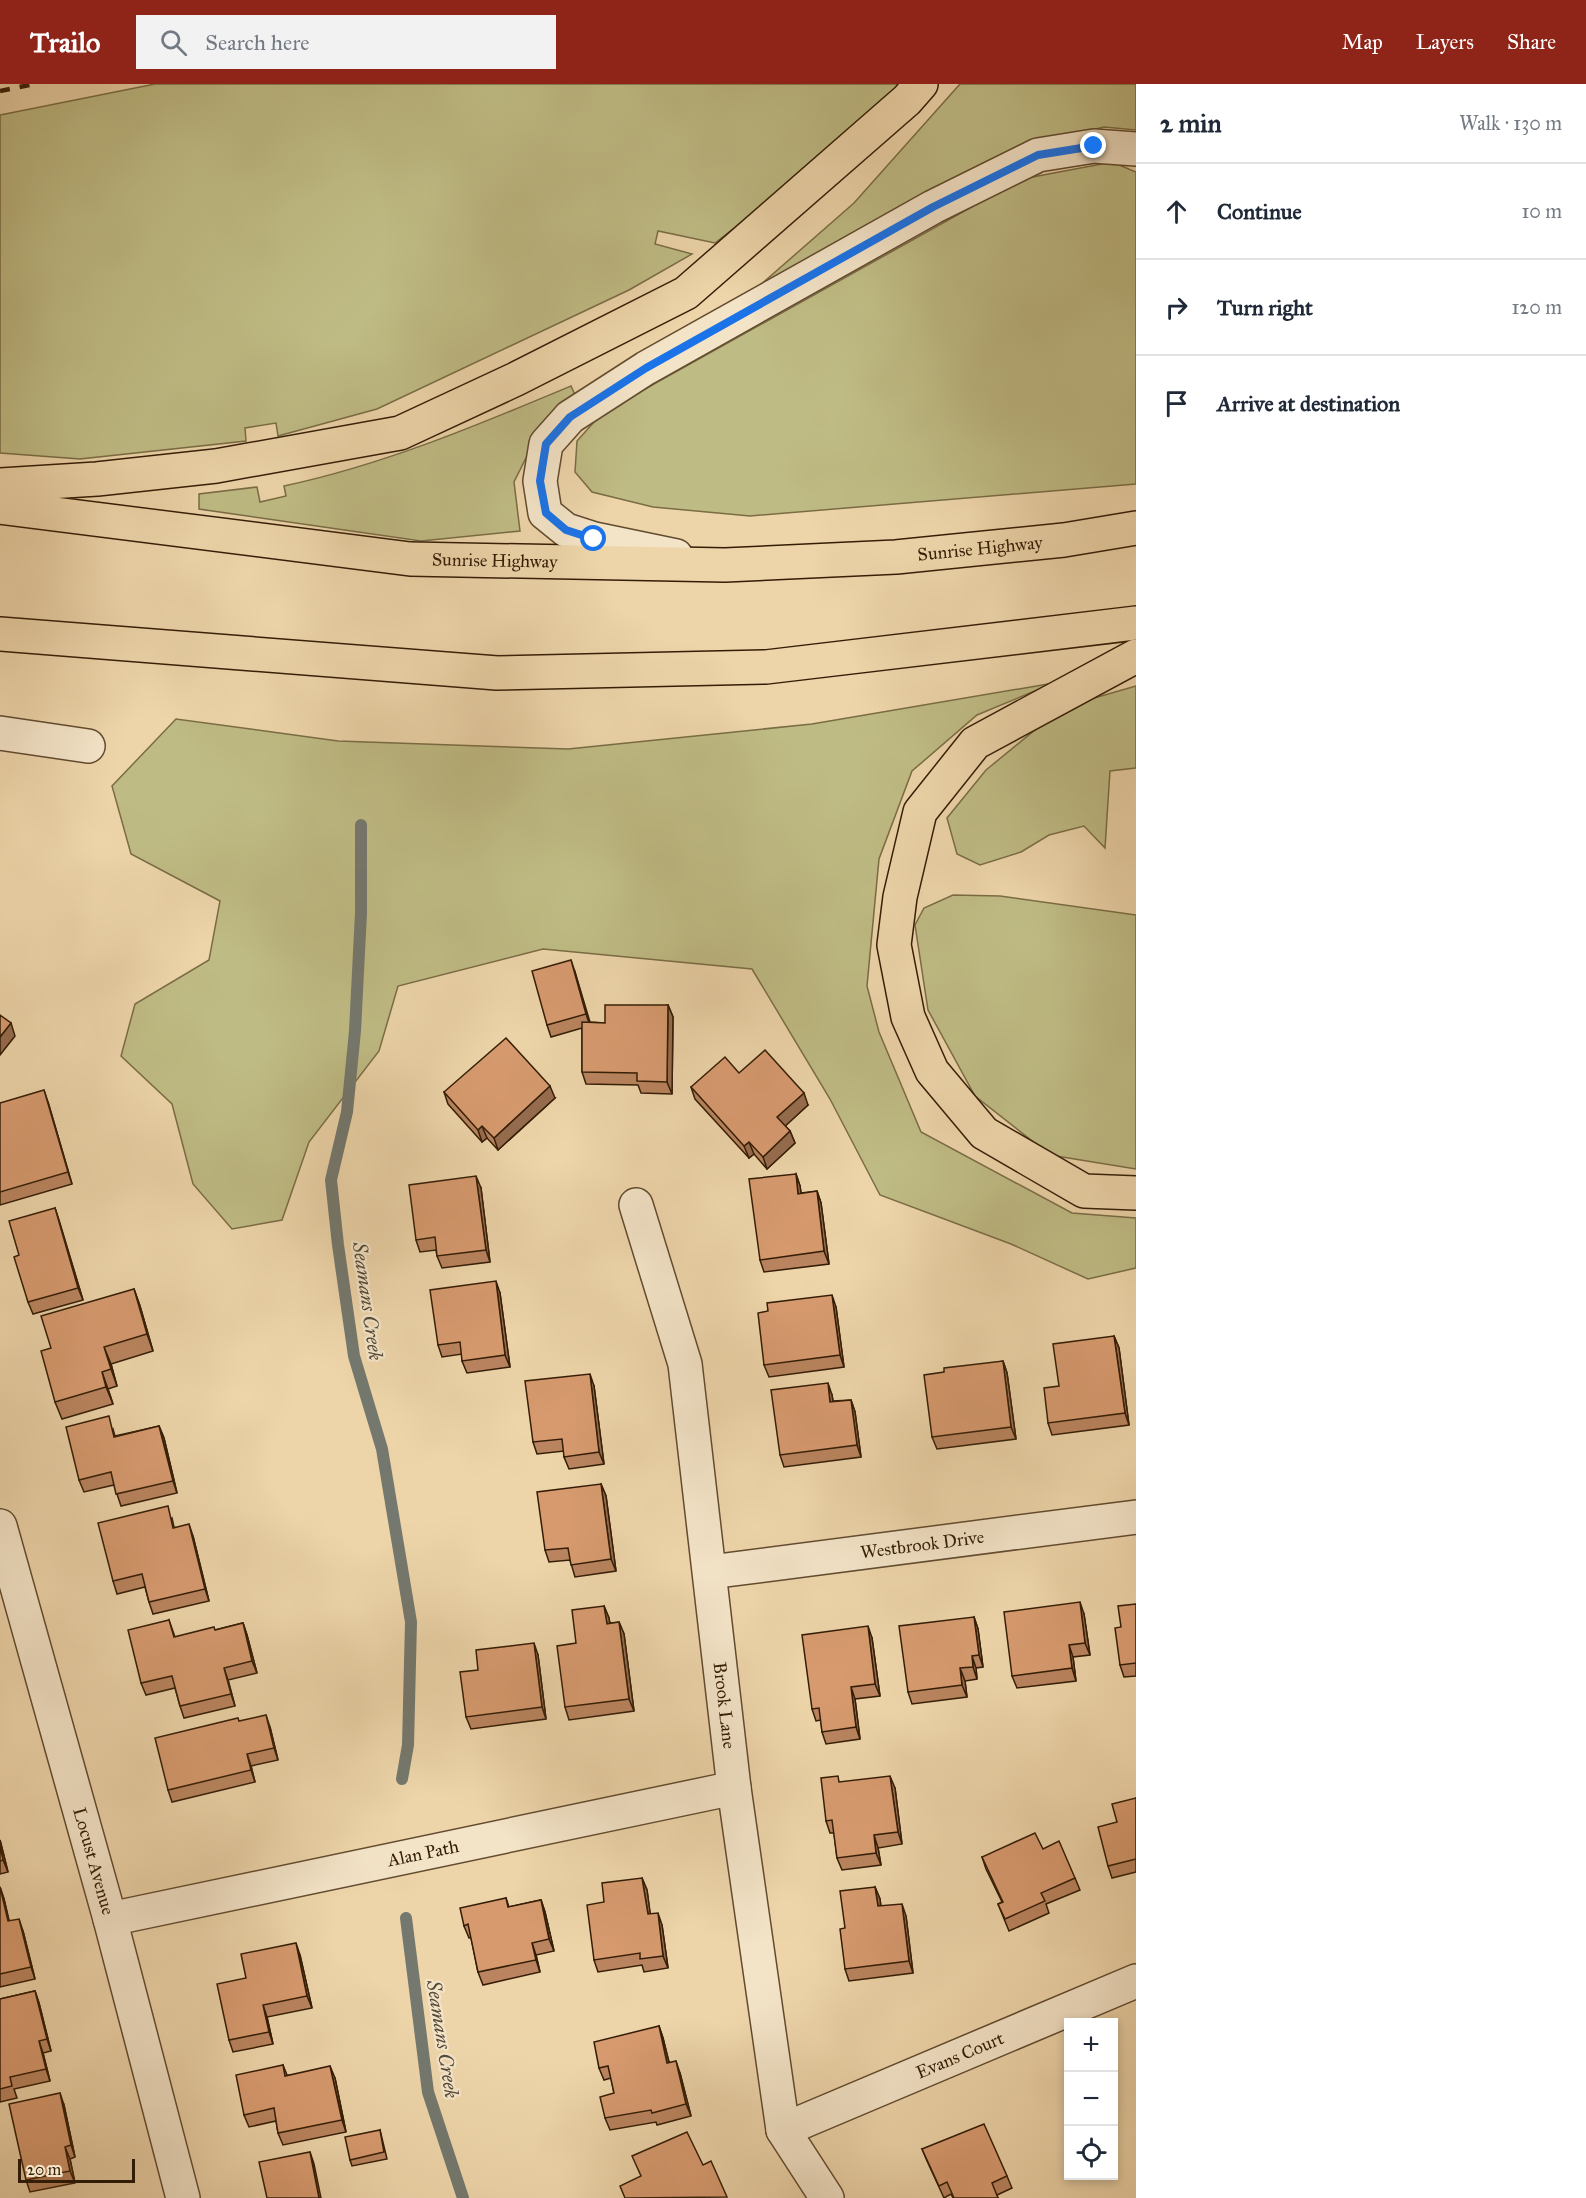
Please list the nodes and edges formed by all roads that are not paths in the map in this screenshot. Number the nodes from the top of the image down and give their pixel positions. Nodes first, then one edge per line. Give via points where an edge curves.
1 (921, 84) edge
2 (1136, 149) edge
3 (0, 485) edge
4 (0, 507) edge
5 (1136, 528) edge
6 (725, 565) junction
7 (1136, 623) edge
8 (0, 634) edge
9 (1136, 656) edge
10 (0, 733) edge
11 (88, 746) dead end
12 (1136, 1193) edge
13 (636, 1205) dead end
14 (1136, 1516) edge
15 (0, 1526) edge
16 (710, 1572) junction
17 (734, 1788) junction
18 (110, 1919) junction
19 (1136, 1981) edge
20 (783, 2130) junction
21 (183, 2198) edge
22 (827, 2198) edge

1 - 3 highway via 686,293 516,380 400,433 216,466
2 - 6 street via 1094,146 1038,155 944,202 646,368 570,417 546,444 540,481 546,513 566,530
4 - 6 highway, Sunrise Highway via 410,559
5 - 6 highway, Sunrise Highway via 1064,540 896,557
7 - 8 highway via 766,667 496,673
9 - 12 highway via 975,743 920,812 900,897 894,945 908,1017 932,1071 984,1133 1084,1191
10 - 11 street
13 - 16 street, Brook Lane via 686,1364
14 - 16 street, Westbrook Drive
15 - 18 street, Locust Avenue
16 - 17 street, Brook Lane
17 - 18 street, Alan Path
17 - 20 street, Brook Lane
18 - 21 street, Locust Avenue
19 - 20 street, Evans Court
20 - 22 street, Brook Lane

